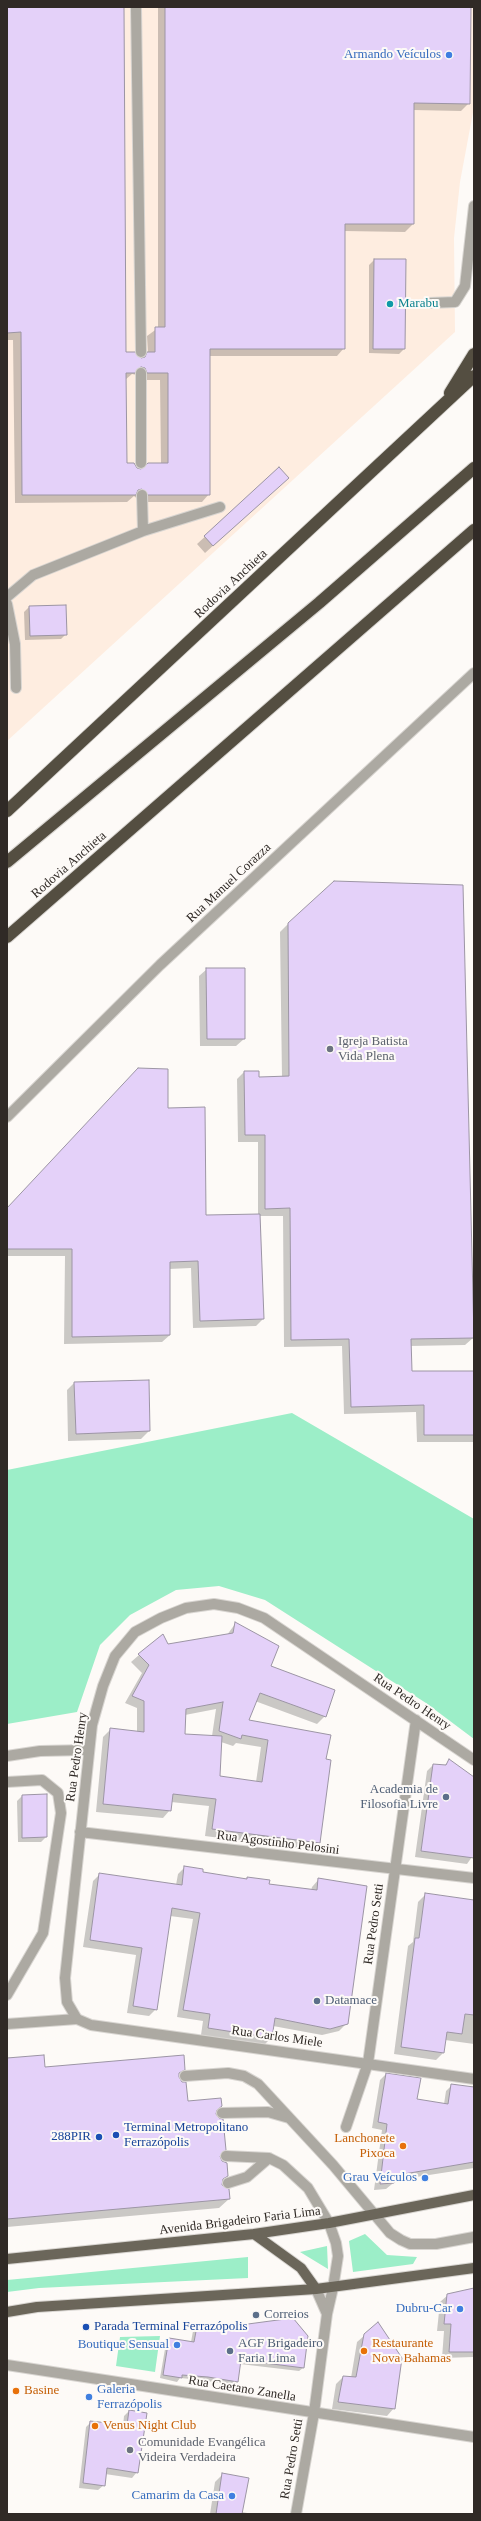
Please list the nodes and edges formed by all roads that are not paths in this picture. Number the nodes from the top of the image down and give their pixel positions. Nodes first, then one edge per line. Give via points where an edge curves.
1 (136, 7) edge
2 (474, 206) edge
3 (429, 303) dead end
4 (141, 352) dead end
5 (474, 354) edge
6 (141, 373) dead end
7 (474, 376) edge
8 (440, 407) junction
9 (141, 463) dead end
10 (474, 468) edge
11 (142, 495) dead end
12 (220, 507) dead end
13 (474, 530) edge
14 (142, 531) junction
15 (7, 597) edge
16 (7, 604) edge
17 (474, 673) edge
18 (16, 688) dead end
19 (7, 812) edge
20 (7, 862) edge
21 (7, 937) edge
22 (7, 1117) edge
23 (416, 1720) junction
24 (88, 1750) junction
25 (7, 1756) edge
26 (474, 1760) edge
27 (7, 1782) edge
28 (80, 1832) junction
29 (395, 1870) junction
30 (474, 1878) edge
31 (7, 1995) edge
32 (77, 2019) junction
33 (7, 2024) edge
34 (368, 2063) junction
35 (185, 2076) dead end
36 (474, 2079) edge
37 (222, 2113) dead end
38 (289, 2118) junction
39 (346, 2127) dead end
40 (226, 2156) dead end
41 (269, 2158) junction
42 (228, 2183) dead end
43 (474, 2195) edge
44 (374, 2214) junction
45 (329, 2222) junction
46 (254, 2234) junction
47 (474, 2236) edge
48 (7, 2259) edge
49 (474, 2268) edge
50 (333, 2288) junction
51 (316, 2289) junction
52 (7, 2312) edge
53 (327, 2314) junction
54 (7, 2365) edge
55 (314, 2413) junction
56 (474, 2437) edge
57 (296, 2514) edge

1 - 4 street
2 - 3 street via 465,286 455,302
5 - 8 highway
6 - 9 street
7 - 8 highway, Rodovia Anchieta
8 - 19 highway, Rodovia Anchieta
10 - 20 highway via 313,608
11 - 14 street
12 - 14 street
13 - 21 highway, Rodovia Anchieta
14 - 15 street via 33,575
16 - 18 street via 16,644
17 - 22 street, Rua Manuel Corazza via 160,965
23 - 24 street, Rua Pedro Henry via 264,1618 238,1608 214,1604 186,1608 160,1618 135,1632 115,1656 103,1686
23 - 26 street, Rua Pedro Henry
23 - 29 street, Rua Pedro Setti
24 - 25 street via 40,1751
24 - 28 street, Rua Pedro Henry
27 - 31 street via 42,1780 58,1793 61,1813 43,1933
28 - 29 street, Rua Agostinho Pelosini
28 - 32 street, Rua Pedro Henry via 65,1978 67,2002
29 - 30 street, Rua Agostinho Pelosini
29 - 34 street, Rua Pedro Setti
32 - 33 street
32 - 34 street, Rua Carlos Miele via 90,2025
34 - 36 street, Rua Carlos Miele
34 - 39 street, Rua Pedro Setti
35 - 38 street via 228,2073 244,2076 258,2084
37 - 38 street via 268,2112
38 - 44 street
40 - 41 street
41 - 42 street via 247,2177
41 - 45 street, Rua Pedro Setti via 288,2169 308,2188
43 - 44 main road, Avenida Brigadeiro Faria Lima
44 - 45 main road, Avenida Brigadeiro Faria Lima
44 - 47 street via 390,2233 410,2244 436,2244
45 - 46 main road, Avenida Brigadeiro Faria Lima
45 - 50 street, Rua Pedro Setti via 338,2256
46 - 48 main road, Avenida Brigadeiro Faria Lima
46 - 51 main road via 301,2268
49 - 50 main road
50 - 51 main road
50 - 53 street, Rua Pedro Setti
51 - 52 main road via 23,2308
51 - 53 street
53 - 55 street, Rua Pedro Setti
54 - 55 street, Rua Caetano Zanella
55 - 56 street, Rua Caetano Zanella
55 - 57 street, Rua Pedro Setti

